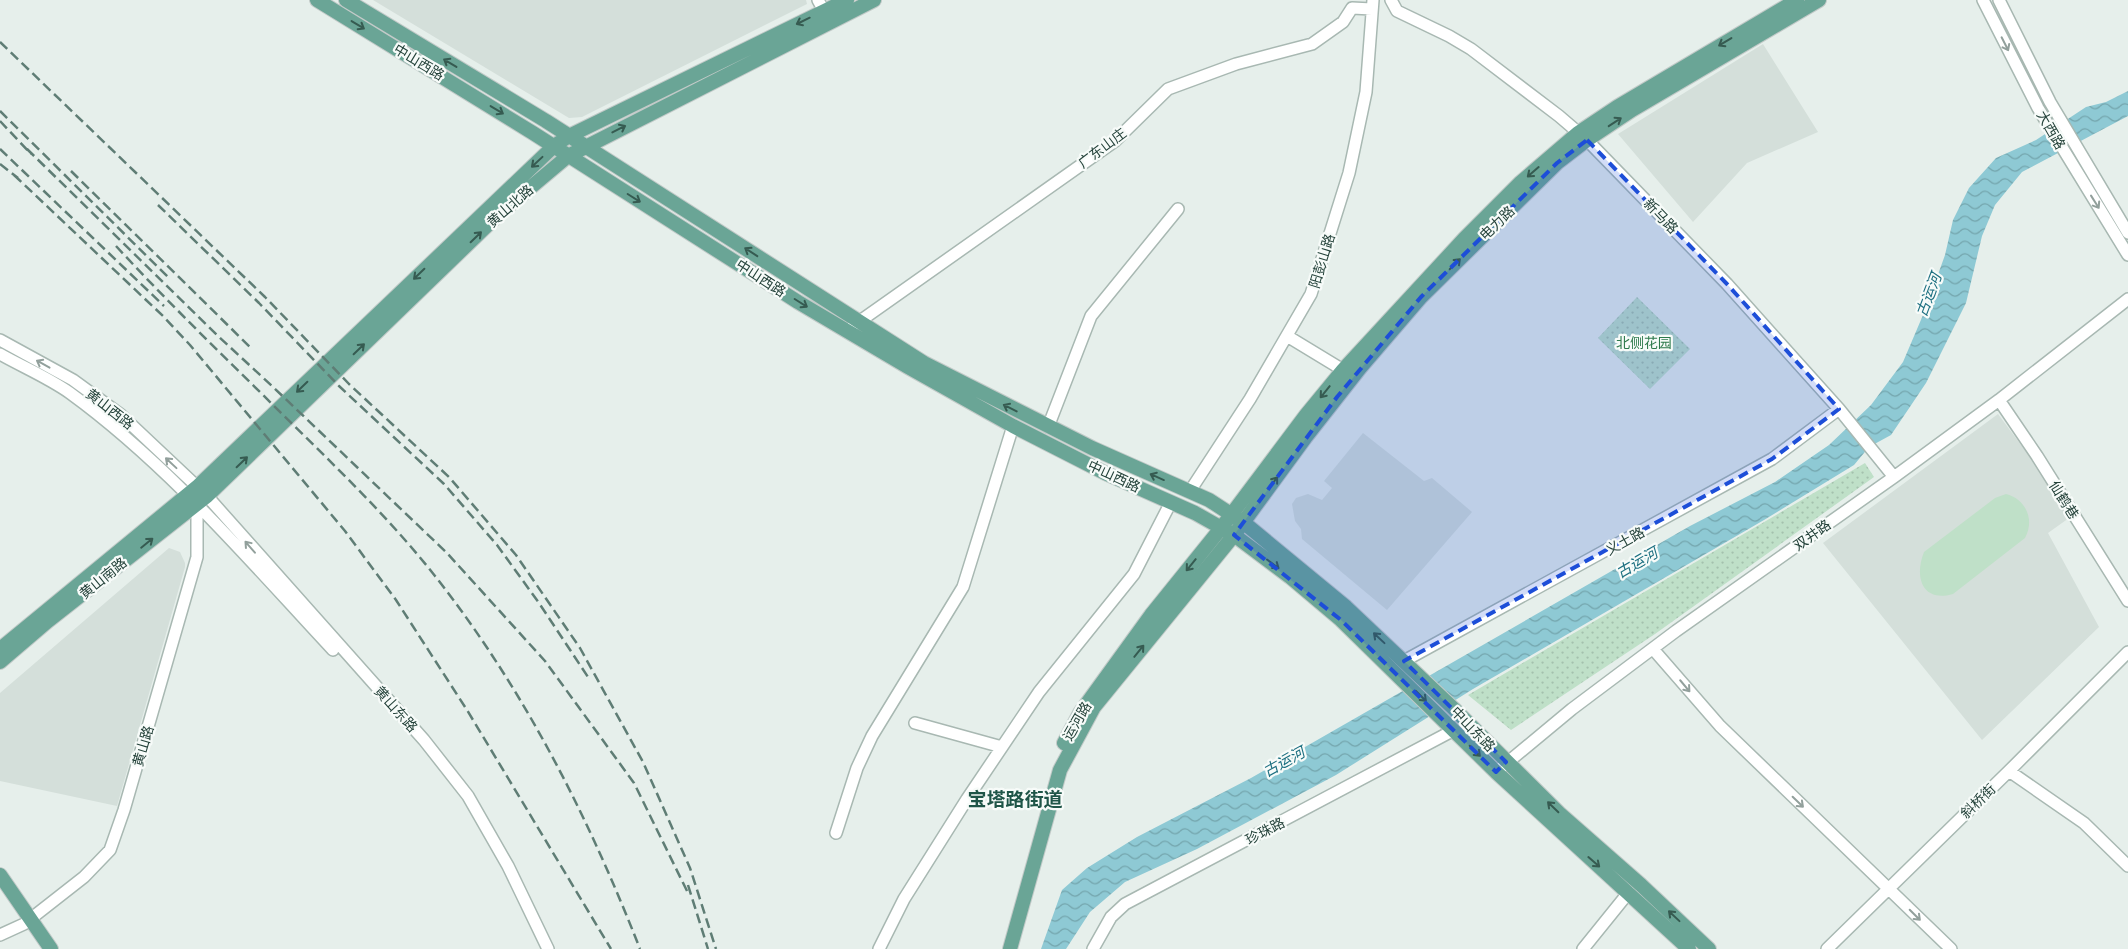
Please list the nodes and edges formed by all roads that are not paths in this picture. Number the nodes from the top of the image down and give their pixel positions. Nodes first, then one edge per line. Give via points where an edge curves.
1 (317, 0) edge
2 (346, 0) edge
3 (847, 0) edge
4 (874, 0) edge
5 (1391, 0) edge
6 (1797, 0) edge
7 (1818, 0) edge
8 (1983, 0) edge
9 (1999, 0) edge
10 (1372, 4) edge
11 (828, 10) edge
12 (569, 136) junction
13 (1582, 136) junction
14 (554, 146) junction
15 (585, 146) junction
16 (568, 156) junction
17 (1178, 209) dead end
18 (2128, 233) edge
19 (2128, 255) edge
20 (2128, 299) edge
21 (859, 321) junction
22 (847, 331) junction
23 (1287, 336) junction
24 (0, 340) edge
25 (1, 356) edge
26 (1343, 370) junction
27 (1999, 400) junction
28 (1839, 409) junction
29 (1013, 426) junction
30 (1048, 427) junction
31 (1894, 477) junction
32 (1190, 492) junction
33 (197, 495) junction
34 (1171, 502) junction
35 (1238, 518) junction
36 (1222, 527) junction
37 (1234, 535) junction
38 (2128, 600) edge
39 (1654, 648) junction
40 (0, 649) edge
41 (2128, 652) edge
42 (0, 662) edge
43 (1409, 666) junction
44 (916, 723) dead end
45 (1454, 730) junction
46 (1002, 747) junction
47 (1501, 767) junction
48 (2009, 771) junction
49 (836, 832) dead end
50 (2128, 866) edge
51 (0, 875) edge
52 (0, 888) edge
53 (1889, 888) junction
54 (1629, 892) junction
55 (27, 921) junction
56 (0, 935) edge
57 (42, 949) edge
58 (52, 949) edge
59 (540, 949) edge
60 (548, 949) edge
61 (879, 949) edge
62 (1000, 949) edge
63 (1010, 949) edge
64 (1093, 949) edge
65 (1583, 949) edge
66 (1689, 949) edge
67 (1710, 949) edge
68 (1827, 949) edge
69 (1950, 949) edge

1 -> 14 main road, 中山西路
12 -> 2 main road, 中山西路
3 - 11 main road, 黄山北路
4 - 11 main road, 黄山北路
5 - 13 street, 新马路 via 1397,11 1470,49
6 -> 13 main road, 电力路 via 1617,107
13 -> 7 main road, 电力路
8 -> 19 street, 大西路 via 2038,108
9 - 18 street, 大西路 via 2050,102
10 - 21 street, 广东山庄 via 1352,8 1343,22 1312,44 1236,64 1168,89 1115,141
10 - 23 street, 阳彭山路 via 1366,92 1349,173 1311,294
11 -> 12 main road, 黄山北路
15 -> 11 main road, 黄山北路
12 - 14 main road, 黄山北路
12 - 15 main road, 中山西路
13 -> 26 main road, 电力路 via 1521,182
13 - 28 street, 新马路 via 1727,284
35 -> 13 main road, 电力路 via 1421,297
14 - 16 main road, 中山西路
14 -> 33 main road, 黄山北路
15 - 16 main road, 黄山北路
21 -> 15 main road, 中山西路
16 -> 22 main road, 中山西路
33 -> 16 main road, 黄山北路 via 500,213
17 - 30 street via 1091,316
20 - 27 street, 双井路
21 - 22 street, 广东山庄
30 -> 21 main road, 中山西路 via 924,363
22 - 29 main road, 中山西路
23 - 26 street
23 - 32 street, 阳彭山路
33 -> 24 street, 黄山西路 via 121,415 73,380
25 - 33 street, 黄山西路 via 68,392
26 -> 35 main road, 电力路 via 1306,415
27 - 31 street, 双井路
27 - 38 street, 仙鹤巷
28 - 31 street, 新马路
28 - 43 street, 义土路 via 1772,459 1529,594
29 - 34 main road, 中山西路
29 - 49 street via 964,587 872,736 857,768
32 -> 30 main road, 中山西路
31 - 39 street, 双井路
32 - 35 main road, 中山西路
33 - 40 main road, 黄山南路
42 -> 33 main road, 黄山南路
33 - 55 street, 黄山路 via 197,558 110,850 84,877
33 - 59 street, 黄山东路 via 419,744 461,797 505,873
60 -> 33 street, 黄山东路 via 508,866 468,796 424,740
34 - 36 main road, 中山西路
34 - 46 street via 1134,574 1039,692
35 - 36 main road, 运河路
35 - 37 main road, 运河路
43 -> 35 main road, 中山东路 via 1346,607
36 - 37 main road, 中山东路
36 -> 62 main road, 运河路 via 1151,615 1080,713 1054,764
37 -> 45 main road, 中山东路 via 1342,620
63 -> 37 main road, 运河路 via 1060,770 1094,706
39 - 47 street, 双井路
39 -> 53 street via 1720,726
41 - 48 street, 斜桥街
43 - 47 main road, 中山东路 via 1454,709
44 - 46 street
45 -> 47 main road, 中山东路
45 - 64 street, 珍珠路 via 1125,904 1111,917
46 - 61 street via 904,899
47 -> 54 main road, 中山东路
67 -> 47 main road, 中山东路 via 1559,813
48 - 50 street via 2084,823
48 - 53 street, 斜桥街
51 - 55 main road
52 - 55 main road
53 - 68 street, 斜桥街
53 -> 69 street
54 - 65 street
54 - 66 main road, 中山东路
55 - 56 street, 黄山路
55 - 57 main road
55 - 58 main road

